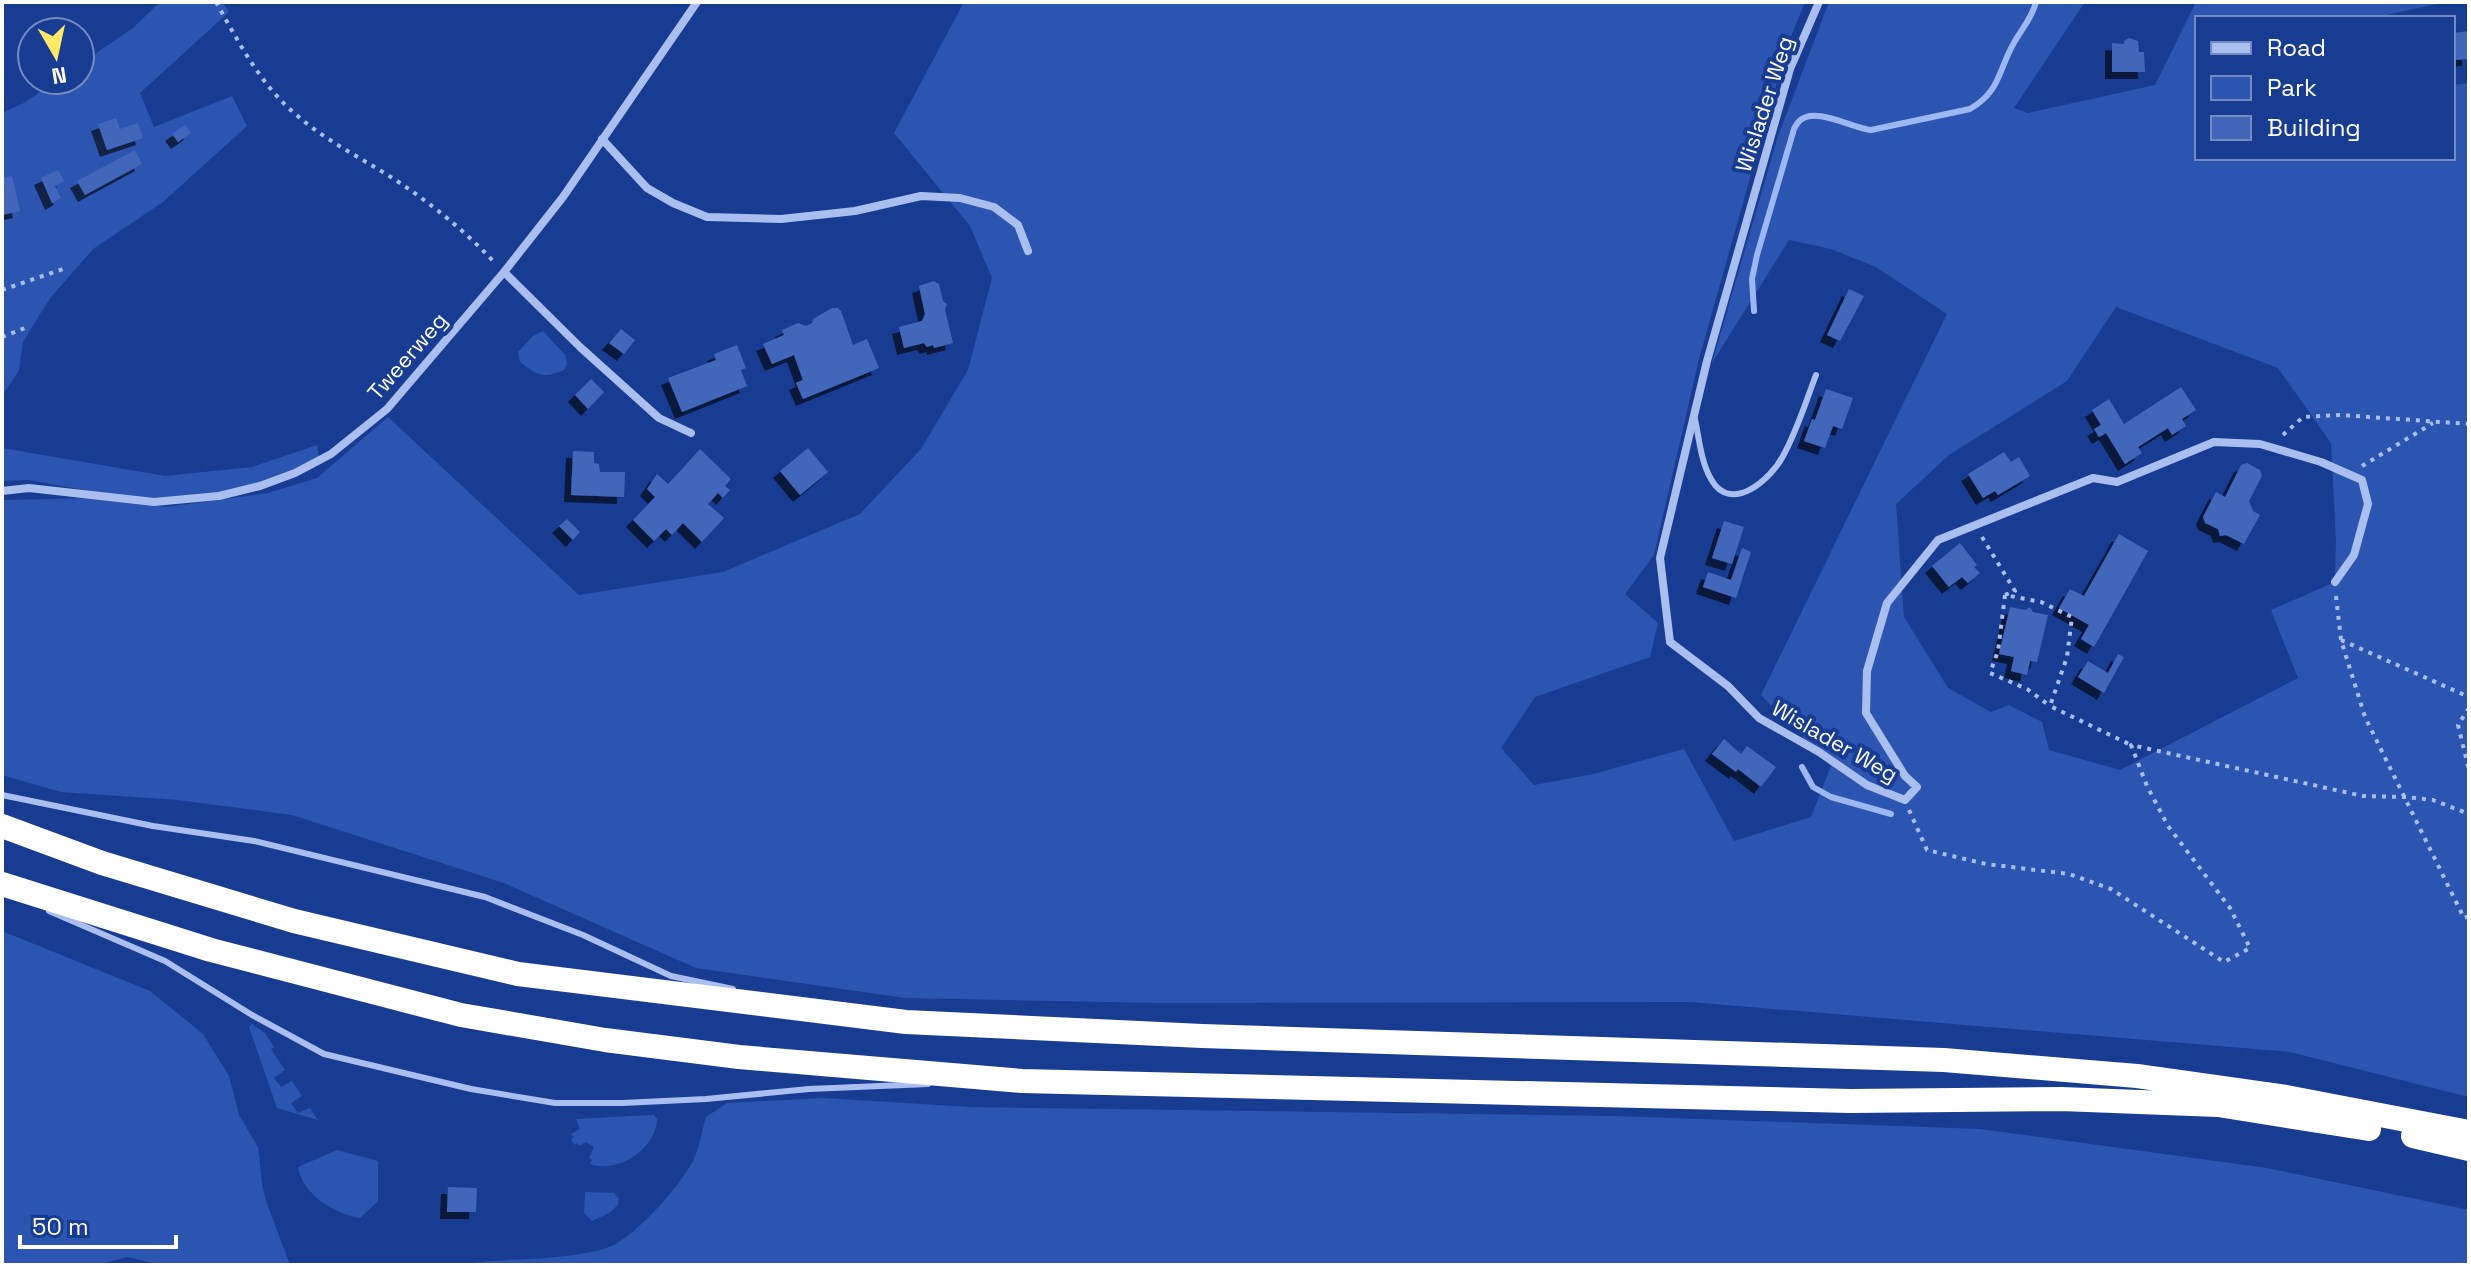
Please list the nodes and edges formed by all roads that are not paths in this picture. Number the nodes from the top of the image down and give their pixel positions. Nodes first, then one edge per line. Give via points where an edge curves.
1 (697, 2) edge
2 (1819, 2) edge
3 (602, 139) junction
4 (1028, 251) dead end
5 (504, 272) junction
6 (1816, 375) dead end
7 (1694, 415) junction
8 (691, 433) dead end
9 (2, 491) edge
10 (2335, 582) road end
11 (2, 795) edge
12 (2, 826) edge
13 (2, 887) edge
14 (29, 902) dead end
15 (43, 908) dead end
16 (738, 990) dead end
17 (767, 996) dead end
18 (906, 1022) junction
19 (1022, 1081) junction
20 (931, 1084) dead end
21 (946, 1084) dead end
22 (2469, 1132) edge
23 (2469, 1149) edge

1 - 3 street, Tweerweg
2 - 7 street, Wislader Weg via 1790,69
3 - 4 street via 647,188 707,217 781,219 855,211 921,196 960,198 994,207 1018,225
3 - 5 street, Tweerweg
5 - 8 street via 659,418
5 - 9 street, Tweerweg via 387,409 331,454 295,473 219,496 154,502 29,488
6 - 7 lane via 1783,456 1754,489 1725,492 1711,482
7 - 10 street, Wislader Weg via 1660,558 1670,642 1728,686 1759,718 1867,785 1905,800 1917,787 1866,713 1867,671 1887,603 1938,540 2093,478 2117,482 2214,442 2260,444 2362,480 2368,504 2354,555
11 - 16 lane via 254,841 485,897 671,976
12 - 18 highway via 102,863 294,921 518,974
13 - 14 lane
13 - 19 highway via 211,950 461,1015 739,1057
15 - 20 lane via 165,961 324,1054 471,1089 555,1103 622,1103
17 - 18 lane
18 - 22 highway via 1944,1060 2137,1076 2286,1097
19 - 21 lane
19 - 23 highway via 2218,1105

